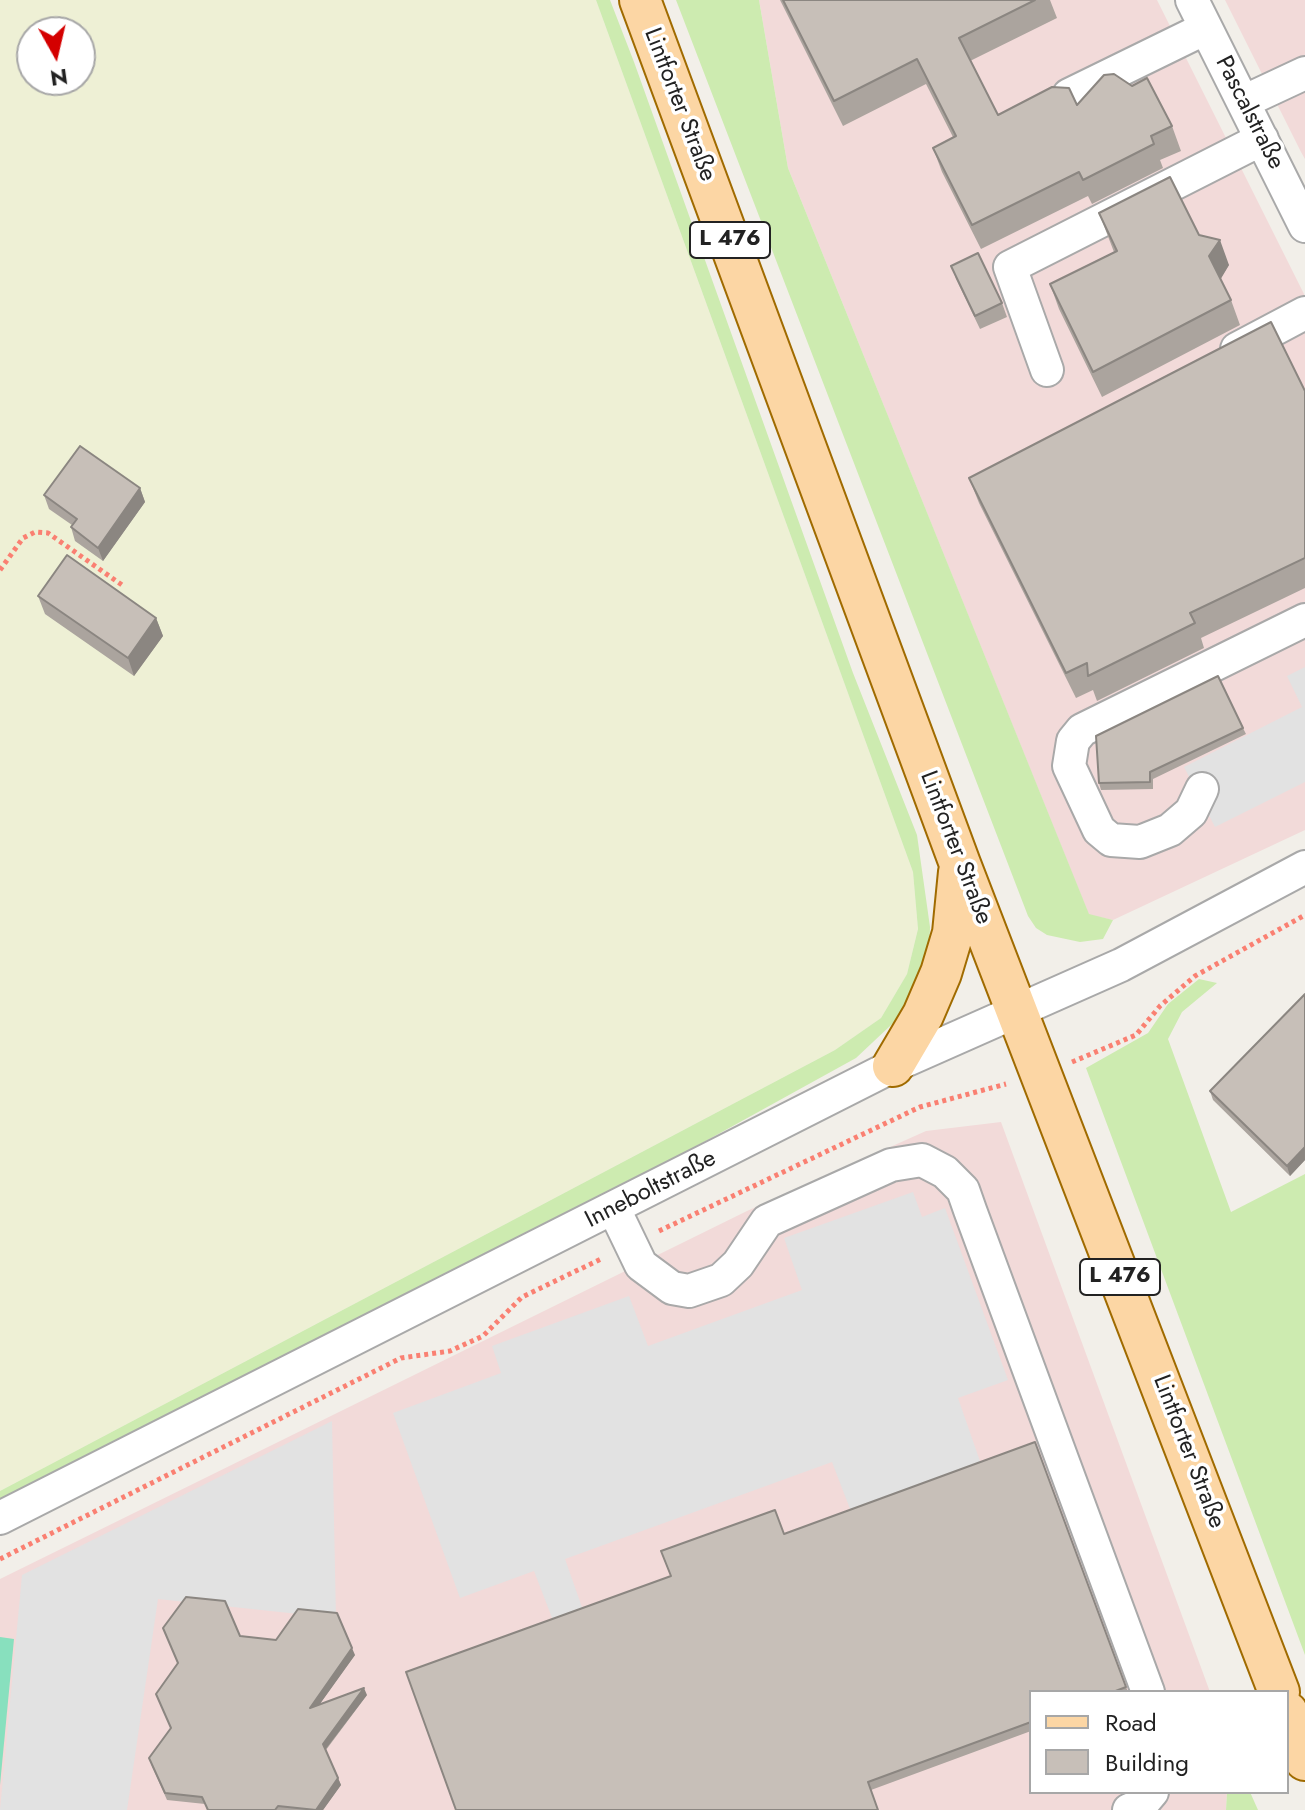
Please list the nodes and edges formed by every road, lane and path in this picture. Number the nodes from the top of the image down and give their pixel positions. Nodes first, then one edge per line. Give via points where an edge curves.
1 (640, 0) edge
2 (1199, 14) edge
3 (1305, 73) edge
4 (1069, 95) edge
5 (1243, 102) junction
6 (1262, 139) junction
7 (1305, 226) edge
8 (1305, 313) edge
9 (1210, 362) edge
10 (1047, 370) dead end
11 (0, 570) edge
12 (122, 585) dead end
13 (1305, 620) edge
14 (1202, 789) dead end
15 (960, 864) junction
16 (1305, 867) edge
17 (1018, 1012) junction
18 (893, 1066) junction
19 (614, 1209) junction
20 (0, 1518) edge
21 (1147, 1690) edge
22 (1278, 1690) edge
23 (1289, 1717) edge
24 (1305, 1760) edge
25 (1150, 1794) edge
26 (1129, 1810) edge

1 - 15 main road, Lintforter Straße / L 476
2 - 4 street
2 - 5 street, Pascalstraße
3 - 5 street
5 - 6 street, Pascalstraße
6 - 7 street, Pascalstraße
6 - 10 street via 1010,267
8 - 9 street
11 - 12 path via 23,538 48,533
13 - 14 street via 1082,730 1073,741 1069,766 1099,830 1111,840 1140,842 1170,830 1191,812
15 - 17 main road, Lintforter Straße / L 476
15 - 18 main road via 953,933 941,973
16 - 17 street, Inneboltstraße via 1121,965
17 - 18 street, Inneboltstraße
17 - 22 main road, Lintforter Straße / L 476
18 - 19 street, Inneboltstraße
19 - 20 street, Inneboltstraße
19 - 21 street via 641,1265 672,1288 689,1291 721,1280 767,1221 891,1165 922,1160 945,1172 963,1190
23 - 24 main road
25 - 26 street

